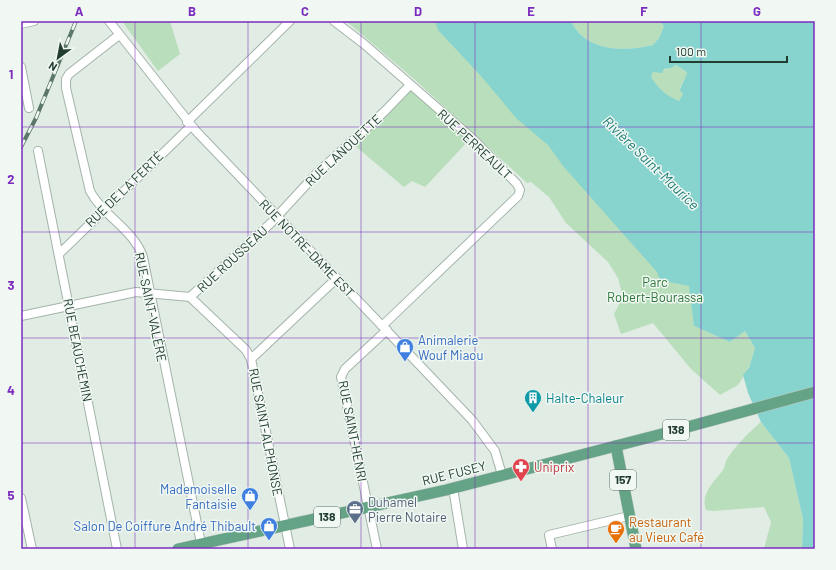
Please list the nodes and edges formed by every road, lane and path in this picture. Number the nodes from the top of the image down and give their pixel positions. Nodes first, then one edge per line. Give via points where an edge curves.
1 (34, 21) edge
2 (109, 21) edge
3 (290, 21) edge
4 (334, 21) edge
5 (21, 24) edge
6 (119, 35) junction
7 (21, 67) edge
8 (410, 85) junction
9 (29, 108) dead end
10 (189, 124) junction
11 (38, 151) dead end
12 (104, 209) junction
13 (277, 216) junction
14 (59, 254) junction
15 (337, 278) junction
16 (150, 293) junction
17 (190, 298) junction
18 (69, 306) junction
19 (21, 316) edge
20 (384, 328) junction
21 (251, 358) junction
22 (815, 392) edge
23 (616, 446) junction
24 (502, 475) junction
25 (453, 488) junction
26 (21, 498) edge
27 (368, 507) junction
28 (629, 516) junction
29 (285, 527) junction
30 (201, 547) edge
31 (32, 549) edge
32 (117, 549) edge
33 (178, 549) edge
34 (290, 549) edge
35 (376, 549) edge
36 (463, 549) edge
37 (552, 549) edge
38 (636, 549) edge

1 - 5 street
2 - 6 street, RUE NOTRE-DAME EST
3 - 10 street
4 - 8 street, RUE PERREAULT
6 - 10 street, RUE NOTRE-DAME EST
6 - 12 street, RUE SAINT-VALÈRE via 72,71 65,82 88,185
7 - 9 street
8 - 13 street, RUE LANOUETTE via 316,174
8 - 20 street, RUE PERREAULT via 481,147 520,190 518,196
10 - 12 street, RUE DE LA FERTÉ
10 - 13 street, RUE NOTRE-DAME EST
11 - 14 street, RUE BEAUCHEMIN
12 - 14 street, RUE DE LA FERTÉ
12 - 16 street, RUE SAINT-VALÈRE via 139,248
13 - 15 street, RUE NOTRE-DAME EST
13 - 17 street, RUE ROUSSEAU
14 - 18 street, RUE BEAUCHEMIN
15 - 20 street, RUE NOTRE-DAME EST
15 - 21 street, RUE SAINT-ALPHONSE
16 - 17 street, RUE ROUSSEAU
16 - 18 street, RUE ROUSSEAU via 136,292
16 - 30 street, RUE SAINT-VALÈRE
17 - 21 street via 246,350
18 - 19 street, RUE ROUSSEAU
18 - 32 street, RUE BEAUCHEMIN
20 - 24 street, RUE NOTRE-DAME EST via 478,427 494,451
20 - 27 street, RUE SAINT-HENRI via 341,375
21 - 29 street, RUE SAINT-ALPHONSE
22 - 23 main road, RUE FUSEY / 138
23 - 24 main road, RUE FUSEY / 138
23 - 28 main road, 157
24 - 25 main road, RUE FUSEY / 138
25 - 27 main road, RUE FUSEY / 138
25 - 36 street
26 - 31 street
27 - 29 main road, RUE FUSEY / 138
27 - 35 street, RUE SAINT-HENRI
28 - 37 street via 549,535
28 - 38 main road, 157
29 - 30 main road, RUE FUSEY / 138
29 - 34 street, RUE SAINT-ALPHONSE
30 - 33 main road, RUE FUSEY / 138

